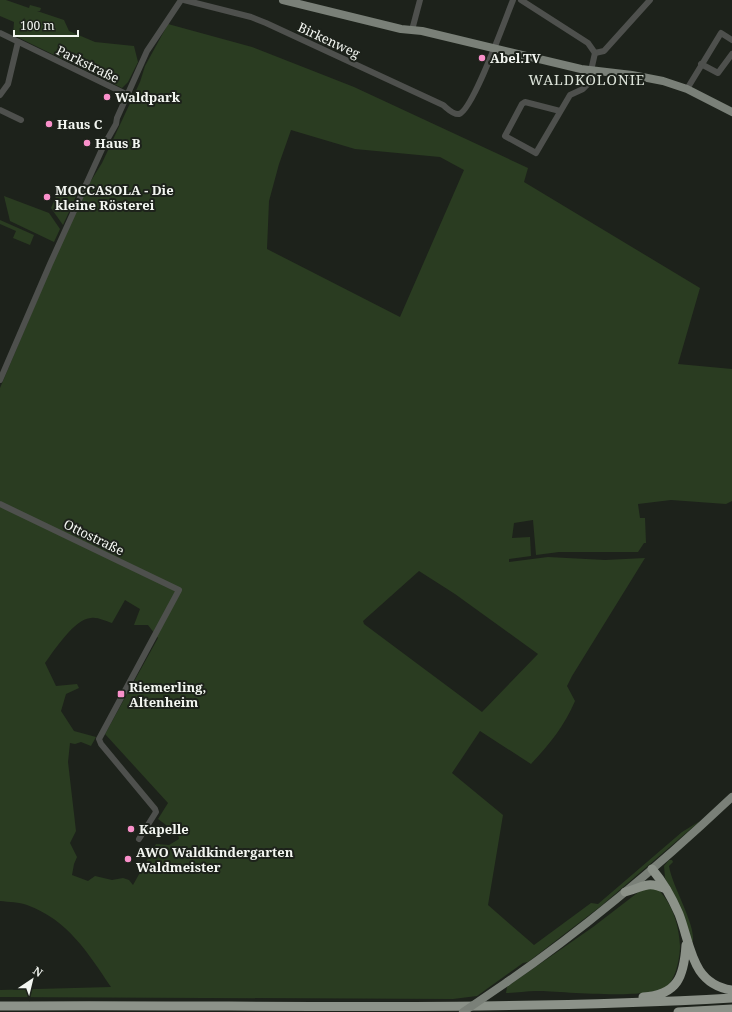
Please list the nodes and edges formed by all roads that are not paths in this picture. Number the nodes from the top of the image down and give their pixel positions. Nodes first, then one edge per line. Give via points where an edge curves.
1 (181, 0) edge
2 (184, 0) edge
3 (283, 0) edge
4 (420, 0) edge
5 (513, 0) edge
6 (521, 0) edge
7 (650, 0) edge
8 (412, 30) junction
9 (0, 33) edge
10 (732, 40) edge
11 (18, 42) junction
12 (494, 48) junction
13 (595, 52) junction
14 (732, 54) edge
15 (701, 64) junction
16 (592, 71) junction
17 (686, 89) junction
18 (0, 95) edge
19 (128, 95) junction
20 (0, 110) edge
21 (560, 111) junction
22 (732, 112) edge
23 (21, 120) dead end
24 (0, 380) edge
25 (0, 504) edge
26 (732, 798) edge
27 (139, 840) dead end
28 (652, 869) junction
29 (666, 889) junction
30 (626, 892) junction
31 (686, 939) junction
32 (732, 990) edge
33 (732, 998) edge
34 (613, 1004) junction
35 (0, 1006) edge
36 (732, 1009) edge
37 (463, 1012) edge
38 (678, 1012) edge

1 - 19 street via 147,51
2 - 12 street, Birkenweg via 266,23 443,105 454,114 462,112
3 - 8 main road
4 - 8 street
5 - 12 street
6 - 13 street via 588,43
7 - 13 street via 604,51
8 - 12 main road
9 - 11 street, Parkstraße
10 - 15 street via 721,33
11 - 18 street via 8,84
11 - 19 street, Parkstraße
12 - 16 main road
13 - 16 street
14 - 15 street via 718,73
15 - 17 street
16 - 17 main road via 648,77
16 - 21 street via 588,84 570,95
17 - 22 main road
19 - 24 street via 104,141
20 - 23 street
21 - 21 street via 536,153 505,136 525,102
25 - 27 street, Ottostraße via 178,590 99,739 155,809 156,812
26 - 28 main road
28 - 29 highway
28 - 30 main road
29 - 30 highway via 648,884
29 - 31 highway via 678,913
30 - 37 main road, bridge via 588,924
31 - 32 highway via 696,966 704,976 715,985
31 - 34 highway via 684,968 675,986 662,994 626,998
33 - 34 highway
34 - 35 highway via 348,1007
36 - 38 highway

